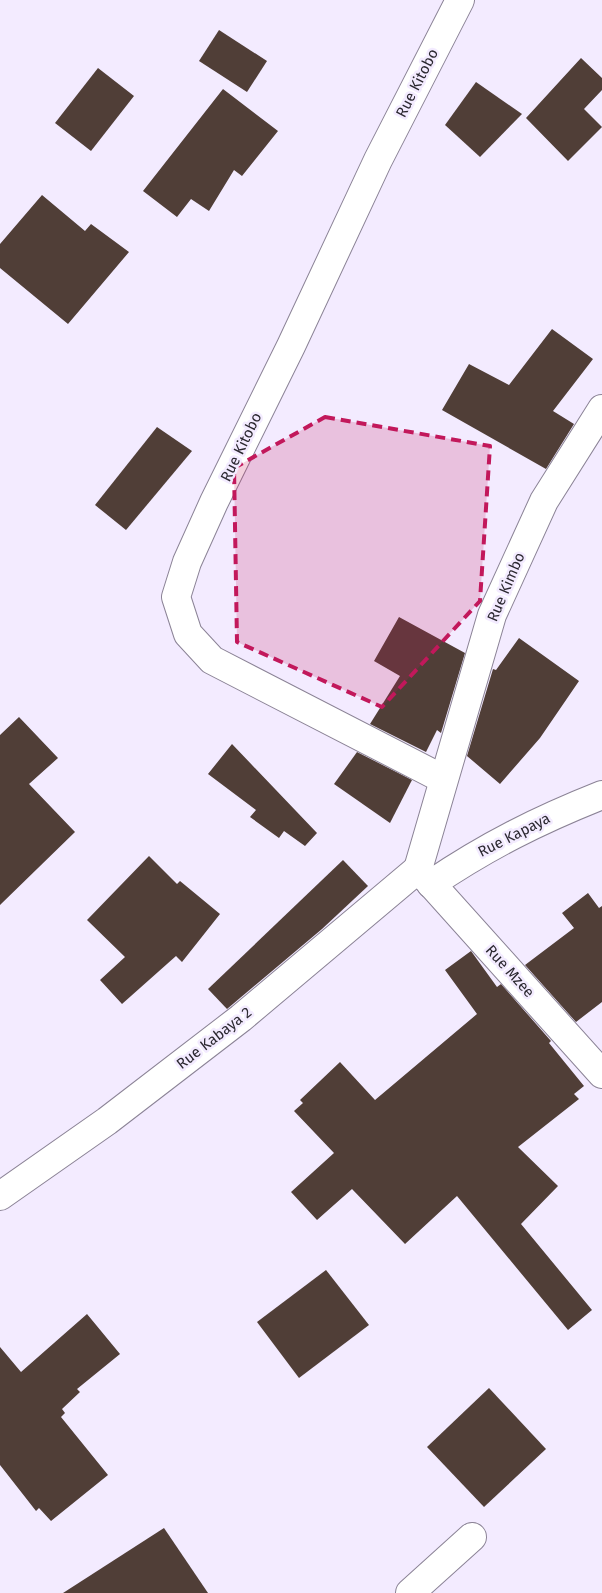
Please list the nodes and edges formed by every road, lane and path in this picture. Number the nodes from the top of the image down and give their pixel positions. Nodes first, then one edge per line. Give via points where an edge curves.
1 (460, 0) edge
2 (602, 409) edge
3 (443, 779) junction
4 (602, 795) edge
5 (424, 876) junction
6 (602, 1074) edge
7 (0, 1196) edge
8 (472, 1537) dead end
9 (410, 1593) edge

1 - 3 street, Rue Kitobo via 378,160 214,502 176,597 188,634 212,660
2 - 3 street, Rue Kimbo via 544,501 492,615
3 - 5 street, Rue Kimbo
4 - 5 street, Rue Kapaya via 536,822
5 - 6 street, Rue Mzee
5 - 7 street, Rue Kabaya 2 via 107,1121
8 - 9 street

